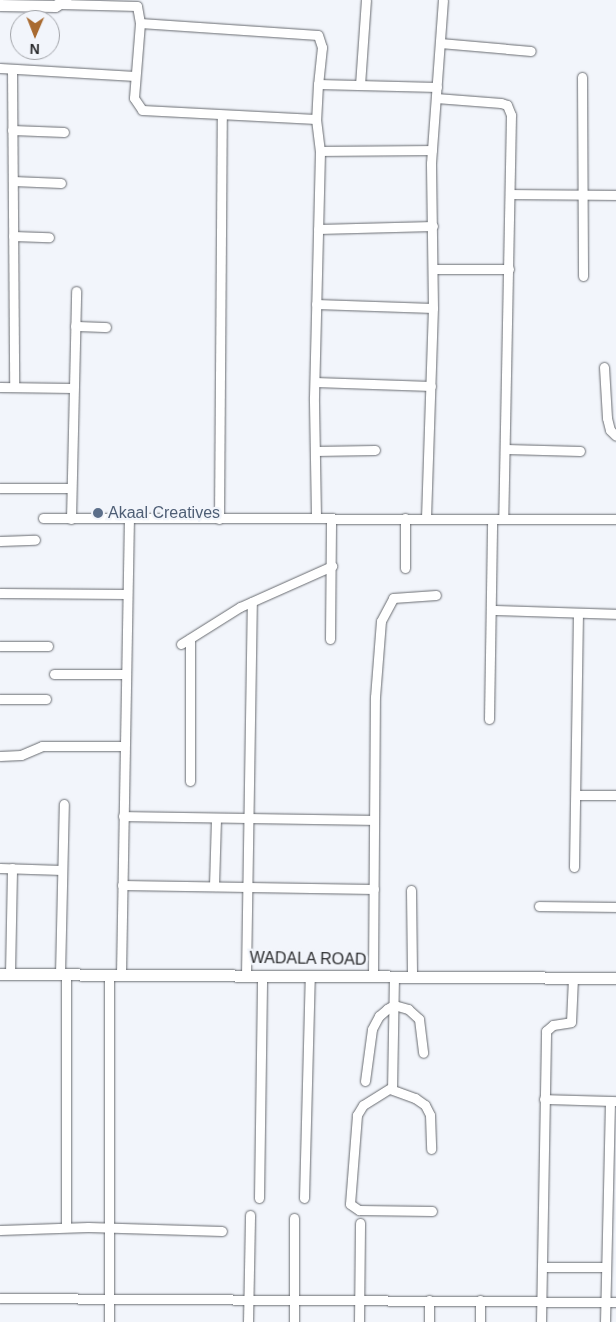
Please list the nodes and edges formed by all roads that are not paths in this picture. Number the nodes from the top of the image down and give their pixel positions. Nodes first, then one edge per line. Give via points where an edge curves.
1 (366, 0) edge
2 (442, 0) edge
3 (63, 2) edge
4 (0, 4) edge
5 (140, 23) junction
6 (440, 43) junction
7 (531, 51) dead end
8 (0, 68) edge
9 (12, 69) junction
10 (135, 76) junction
11 (582, 77) dead end
12 (318, 84) junction
13 (360, 86) junction
14 (437, 87) junction
15 (436, 98) junction
16 (222, 115) junction
17 (316, 119) junction
18 (12, 130) junction
19 (64, 132) dead end
20 (432, 150) junction
21 (320, 151) junction
22 (13, 181) junction
23 (61, 184) dead end
24 (510, 194) junction
25 (585, 195) junction
26 (616, 195) edge
27 (433, 226) junction
28 (318, 229) junction
29 (13, 236) junction
30 (49, 237) dead end
31 (433, 269) junction
32 (509, 270) junction
33 (583, 276) dead end
34 (76, 291) dead end
35 (316, 304) junction
36 (433, 308) junction
37 (75, 326) junction
38 (106, 327) dead end
39 (604, 367) dead end
40 (315, 382) junction
41 (14, 386) junction
42 (431, 386) junction
43 (0, 387) edge
44 (73, 388) junction
45 (616, 436) edge
46 (506, 449) junction
47 (315, 450) junction
48 (374, 450) dead end
49 (580, 451) dead end
50 (0, 488) edge
51 (70, 488) junction
52 (316, 517) junction
53 (43, 518) dead end
54 (331, 518) junction
55 (406, 518) junction
56 (426, 518) junction
57 (492, 518) junction
58 (71, 519) junction
59 (129, 519) junction
60 (219, 519) junction
61 (503, 519) junction
62 (616, 519) edge
63 (36, 540) dead end
64 (0, 541) edge
65 (332, 566) junction
66 (405, 568) dead end
67 (0, 593) edge
68 (127, 594) junction
69 (436, 595) dead end
70 (252, 602) junction
71 (492, 610) junction
72 (578, 613) junction
73 (616, 614) edge
74 (330, 638) dead end
75 (190, 639) junction
76 (181, 644) dead end
77 (0, 646) edge
78 (48, 646) dead end
79 (54, 674) dead end
80 (125, 674) junction
81 (0, 699) edge
82 (46, 699) dead end
83 (489, 718) dead end
84 (124, 746) junction
85 (0, 756) edge
86 (190, 781) dead end
87 (577, 795) junction
88 (616, 795) edge
89 (64, 804) dead end
90 (123, 816) junction
91 (216, 819) junction
92 (247, 819) junction
93 (373, 820) junction
94 (574, 867) dead end
95 (0, 868) edge
96 (12, 868) junction
97 (62, 870) junction
98 (122, 885) junction
99 (214, 886) junction
100 (247, 886) junction
101 (374, 889) junction
102 (411, 890) dead end
103 (540, 906) dead end
104 (616, 907) edge
105 (5, 974) edge
106 (63, 974) junction
107 (109, 974) junction
108 (121, 974) junction
109 (246, 975) junction
110 (262, 975) junction
111 (310, 975) junction
112 (373, 976) junction
113 (394, 976) junction
114 (412, 976) junction
115 (573, 978) junction
116 (616, 978) edge
117 (394, 1006) junction
118 (423, 1053) dead end
119 (364, 1081) dead end
120 (390, 1090) junction
121 (544, 1099) junction
122 (613, 1101) edge
123 (431, 1149) dead end
124 (260, 1198) dead end
125 (304, 1198) dead end
126 (432, 1210) dead end
127 (250, 1215) dead end
128 (294, 1218) dead end
129 (360, 1223) dead end
130 (66, 1228) junction
131 (109, 1228) junction
132 (0, 1230) edge
133 (222, 1231) dead end
134 (542, 1267) junction
135 (606, 1267) junction
136 (0, 1298) edge
137 (249, 1298) junction
138 (293, 1298) junction
139 (359, 1299) junction
140 (109, 1300) junction
141 (430, 1300) junction
142 (480, 1300) junction
143 (541, 1301) junction
144 (605, 1302) junction
145 (616, 1302) edge
146 (109, 1322) edge
147 (248, 1322) edge
148 (294, 1322) edge
149 (359, 1322) edge
150 (429, 1322) edge
151 (480, 1322) edge
152 (541, 1322) edge
153 (604, 1322) edge

1 - 13 street
2 - 6 street
3 - 4 street
3 - 5 street via 137,6
5 - 10 street
5 - 12 street via 318,35 322,47
6 - 7 street
6 - 14 street
8 - 9 street
9 - 10 street
9 - 18 street
10 - 16 street via 134,98 142,110
11 - 25 street
12 - 13 street
12 - 17 street
13 - 14 street
14 - 15 street
15 - 20 street
15 - 24 street via 507,105 511,116
16 - 17 street
16 - 60 street
17 - 21 street
18 - 19 street
18 - 22 street
20 - 21 street
20 - 27 street
21 - 28 street
22 - 23 street
22 - 29 street
24 - 25 street
24 - 32 street
25 - 26 street
25 - 33 street
27 - 28 street
27 - 31 street
28 - 35 street
29 - 30 street
29 - 41 street
31 - 32 street
31 - 36 street
32 - 46 street
34 - 37 street
35 - 36 street
35 - 40 street
36 - 42 street
37 - 38 street
37 - 44 street
39 - 45 street via 607,418 610,430
40 - 42 street
40 - 47 street
41 - 43 street
41 - 44 street
42 - 56 street
44 - 51 street
46 - 49 street
46 - 61 street
47 - 48 street
47 - 52 street
50 - 51 street
51 - 58 street
52 - 54 street
52 - 60 street
53 - 58 street
54 - 55 street
54 - 65 street
55 - 56 street
55 - 66 street
56 - 57 street
57 - 61 street
57 - 71 street
58 - 59 street
59 - 60 street
59 - 68 street
61 - 62 street
63 - 64 street
65 - 70 street
65 - 74 street
67 - 68 street
68 - 80 street
69 - 93 street via 400,595 393,598 383,614 374,697
70 - 75 street
70 - 92 street
71 - 72 street
71 - 83 street
72 - 73 street
72 - 87 street
75 - 76 street
75 - 86 street
77 - 78 street
79 - 80 street
80 - 84 street
81 - 82 street
84 - 85 street via 42,746 21,756
84 - 90 street
87 - 88 street
87 - 94 street
89 - 97 street
90 - 91 street
90 - 98 street
91 - 92 street
91 - 99 street
92 - 93 street
92 - 100 street
93 - 101 street
95 - 96 street
96 - 97 street
96 - 105 street
97 - 106 street
98 - 99 street
98 - 108 street
99 - 100 street
100 - 101 street
100 - 109 street
101 - 112 street
102 - 114 street
103 - 104 street
105 - 106 street, WADALA ROAD
106 - 107 street, WADALA ROAD
106 - 130 street
107 - 108 street, WADALA ROAD
107 - 131 street
108 - 109 street, WADALA ROAD
109 - 110 street, WADALA ROAD
110 - 111 street, WADALA ROAD
110 - 124 street
111 - 112 street, WADALA ROAD
111 - 125 street
112 - 113 street, WADALA ROAD
113 - 114 street, WADALA ROAD
113 - 117 street
114 - 115 street, WADALA ROAD
115 - 116 street, WADALA ROAD
115 - 121 street via 571,1022 553,1025 546,1031
117 - 118 street via 408,1009 419,1019
117 - 119 street via 382,1012 372,1029
117 - 120 street
120 - 123 street via 425,1104 430,1115
120 - 126 street via 363,1105 357,1115 350,1204 358,1210
121 - 122 street
121 - 134 street
122 - 135 street
127 - 137 street
128 - 138 street
129 - 139 street
130 - 131 street
130 - 132 street
131 - 133 street
131 - 140 street
134 - 135 street
134 - 143 street
135 - 144 street
136 - 140 street
137 - 138 street
137 - 140 street
137 - 147 street
138 - 139 street
138 - 148 street
139 - 141 street
139 - 149 street
140 - 146 street
141 - 142 street
141 - 150 street
142 - 143 street
142 - 151 street
143 - 144 street
143 - 152 street
144 - 145 street
144 - 153 street

